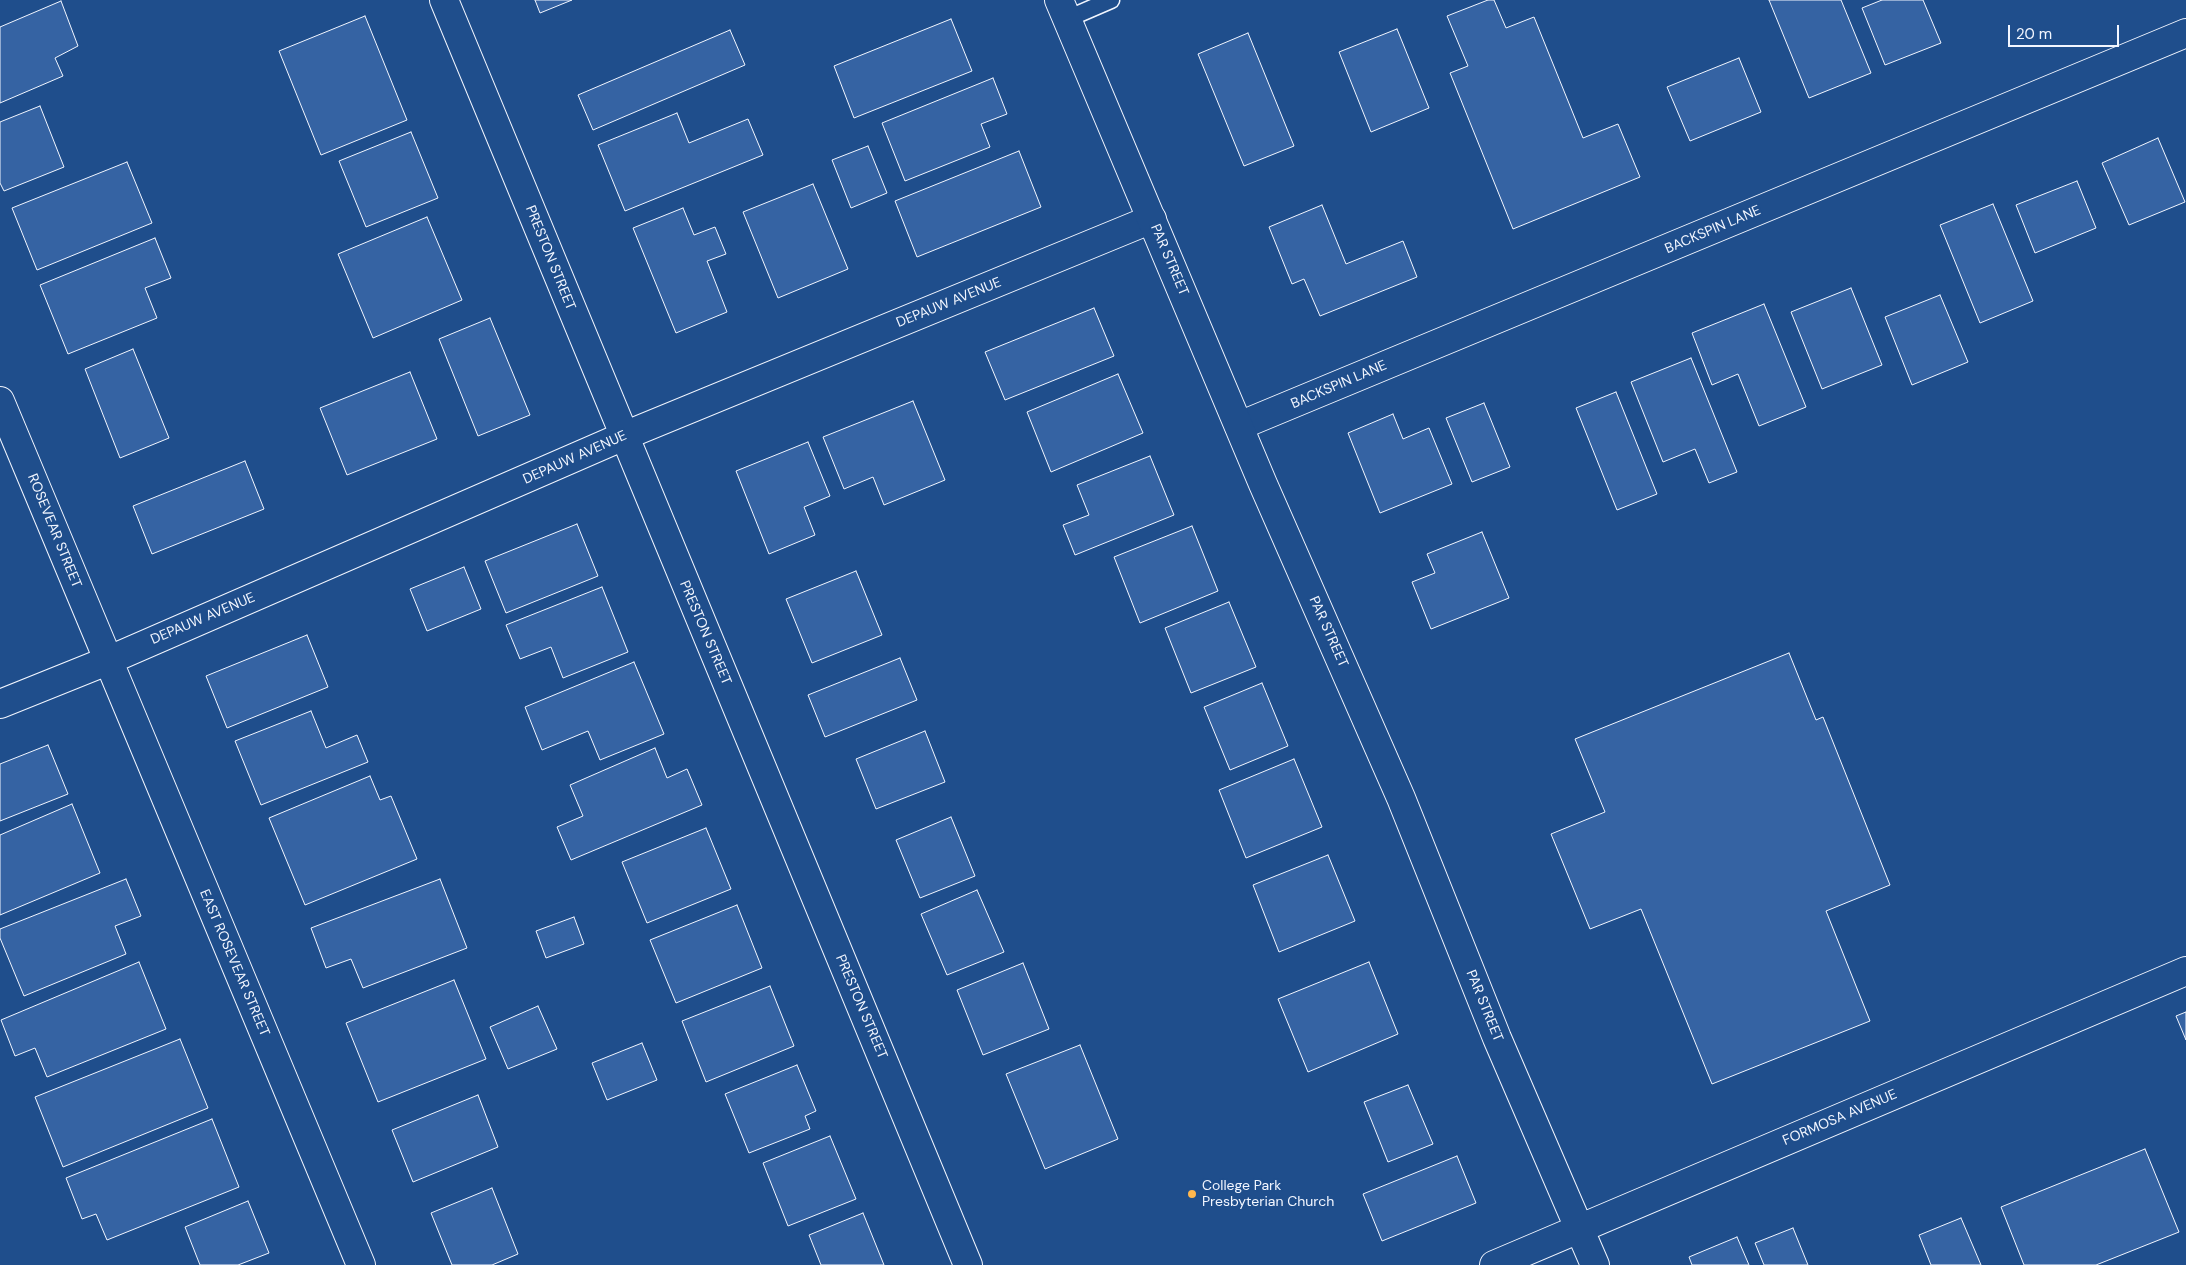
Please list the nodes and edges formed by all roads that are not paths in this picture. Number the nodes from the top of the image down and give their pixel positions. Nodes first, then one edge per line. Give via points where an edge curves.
1 (444, 0) edge
2 (1111, 0) edge
3 (1063, 10) edge
4 (2186, 33) edge
5 (1152, 219) junction
6 (0, 401) edge
7 (1239, 426) junction
8 (624, 436) junction
9 (107, 661) junction
10 (0, 704) edge
11 (2186, 971) edge
12 (1580, 1229) junction
13 (361, 1265) edge
14 (968, 1265) edge
15 (1494, 1265) edge
16 (1595, 1265) edge

1 - 8 street, PRESTON STREET
2 - 3 lane
3 - 5 street, PAR STREET
4 - 7 street, BACKSPIN LANE
5 - 7 street, PAR STREET
5 - 8 street, DEPAUW AVENUE
6 - 9 street, ROSEVEAR STREET
7 - 12 street, PAR STREET via 1401,798 1497,1038
8 - 9 street, DEPAUW AVENUE
8 - 14 street, PRESTON STREET
9 - 10 street, DEPAUW AVENUE
9 - 13 street, EAST ROSEVEAR STREET
11 - 12 street, FORMOSA AVENUE
12 - 15 street, FORMOSA AVENUE
12 - 16 street, PAR STREET

